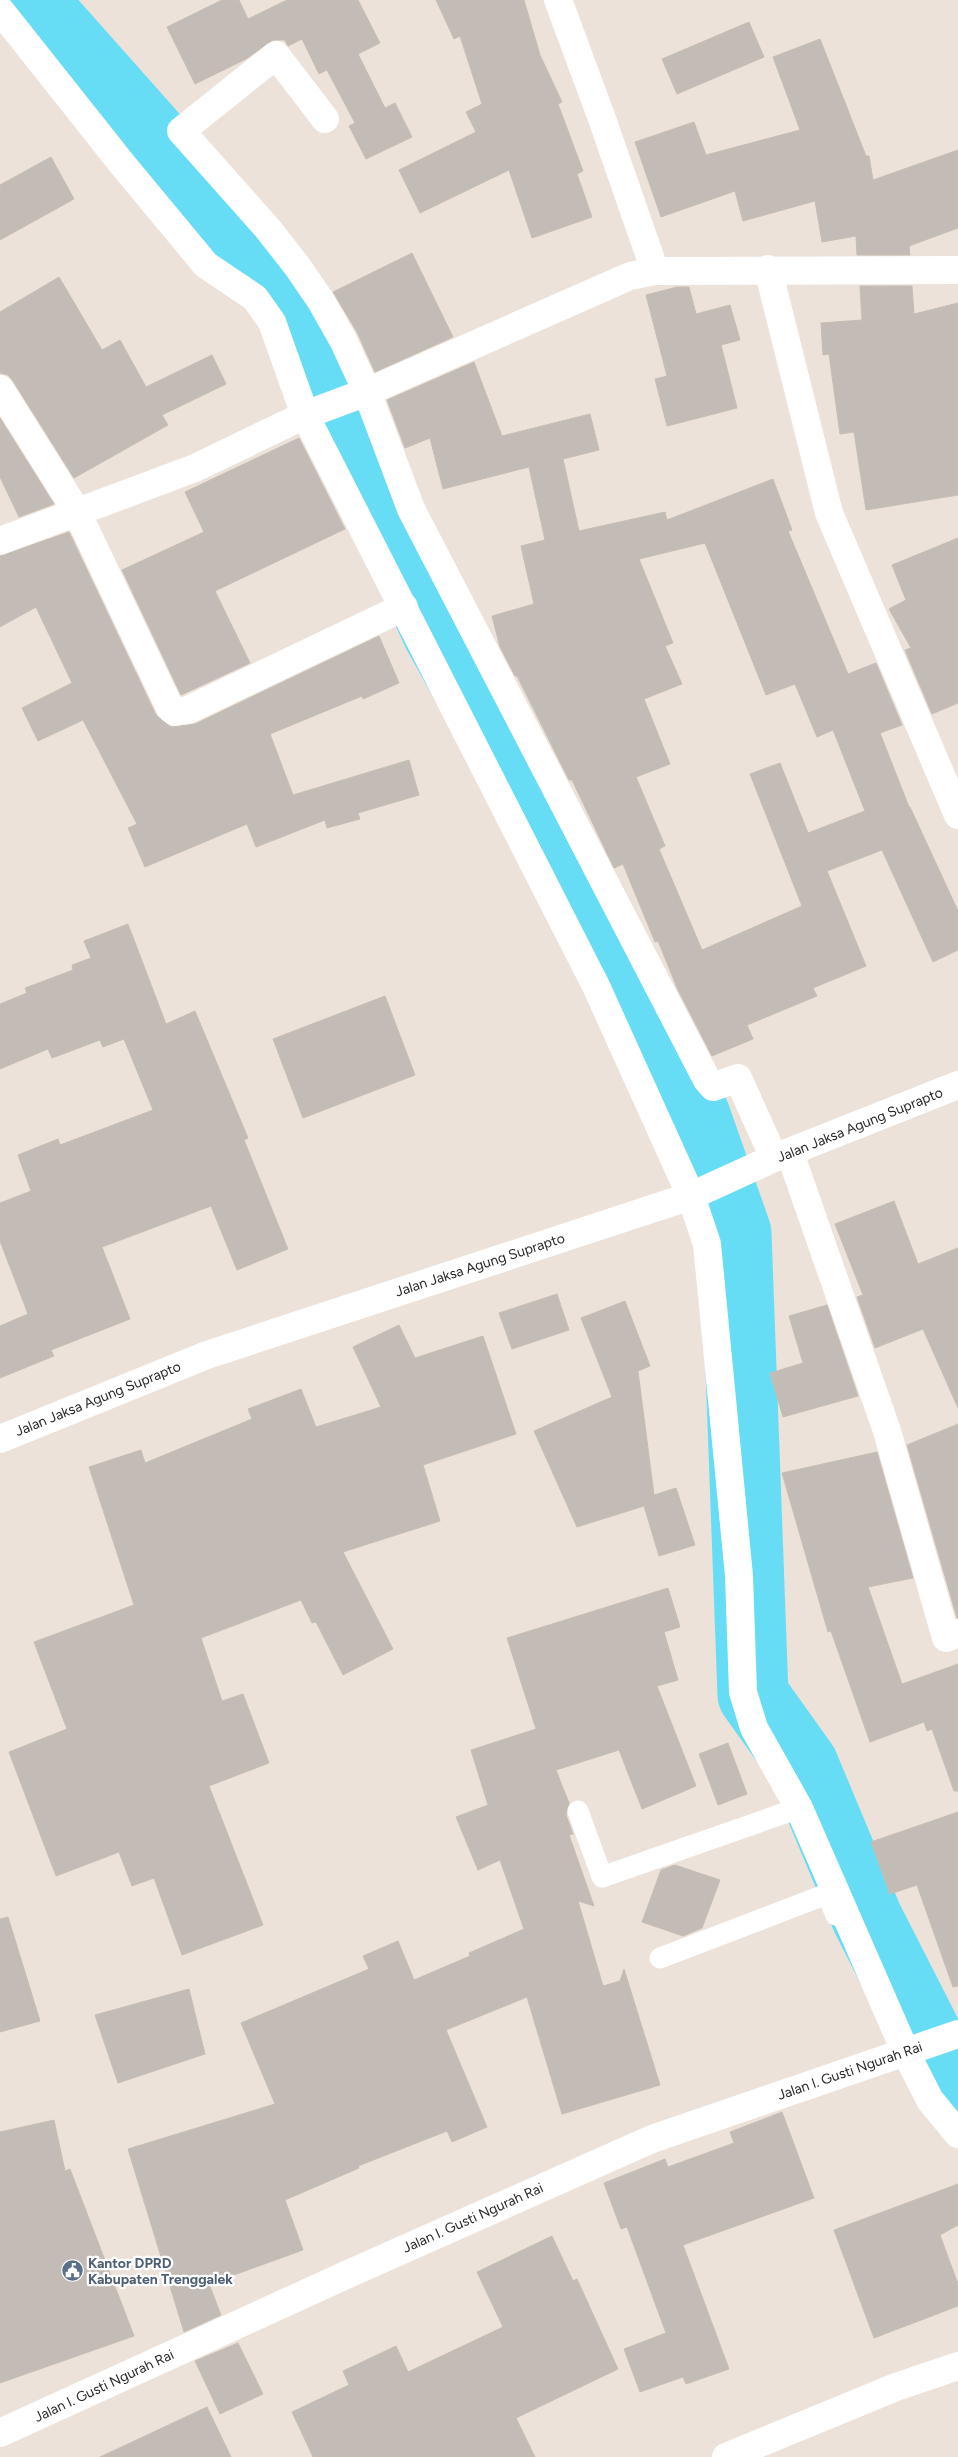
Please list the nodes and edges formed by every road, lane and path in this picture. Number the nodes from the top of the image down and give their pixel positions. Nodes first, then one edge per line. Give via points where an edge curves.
1 (558, 0) edge
2 (0, 10) edge
3 (325, 118) dead end
4 (768, 269) junction
5 (958, 270) edge
6 (655, 271) junction
7 (0, 389) edge
8 (365, 392) junction
9 (309, 414) junction
10 (77, 512) junction
11 (0, 541) edge
12 (404, 607) junction
13 (958, 815) edge
14 (958, 1085) edge
15 (778, 1158) junction
16 (695, 1194) junction
17 (0, 1439) edge
18 (958, 1633) edge
19 (799, 1808) junction
20 (578, 1811) dead end
21 (660, 1958) dead end
22 (952, 2036) edge
23 (903, 2054) junction
24 (958, 2134) edge
25 (958, 2366) edge
26 (0, 2433) edge
27 (726, 2457) edge

1 - 6 street
2 - 9 street via 206,265 255,298 272,322
3 - 8 street via 276,55 181,131 297,266 344,340
4 - 5 street via 809,272
4 - 6 street
4 - 13 street via 829,513
6 - 8 street via 610,284
7 - 10 street
8 - 9 street
8 - 15 street via 411,509 707,1080 712,1087 738,1078
9 - 10 street via 195,468
9 - 12 street
10 - 11 street
10 - 12 street via 170,708 175,712 188,710
12 - 16 street via 596,986
14 - 15 street, Jalan Jaksa Agung Suprapto
15 - 16 street, Jalan Jaksa Agung Suprapto
15 - 18 street via 887,1431 946,1638
16 - 17 street, Jalan Jaksa Agung Suprapto via 207,1355
16 - 19 street via 707,1244 740,1576 742,1692 754,1728
19 - 20 lane via 602,1876
19 - 23 street
21 - 23 lane via 827,1894
22 - 23 street, Jalan I. Gusti Ngurah Rai
23 - 24 street via 930,2100
23 - 26 street, Jalan I. Gusti Ngurah Rai via 652,2139
25 - 27 street via 896,2387

